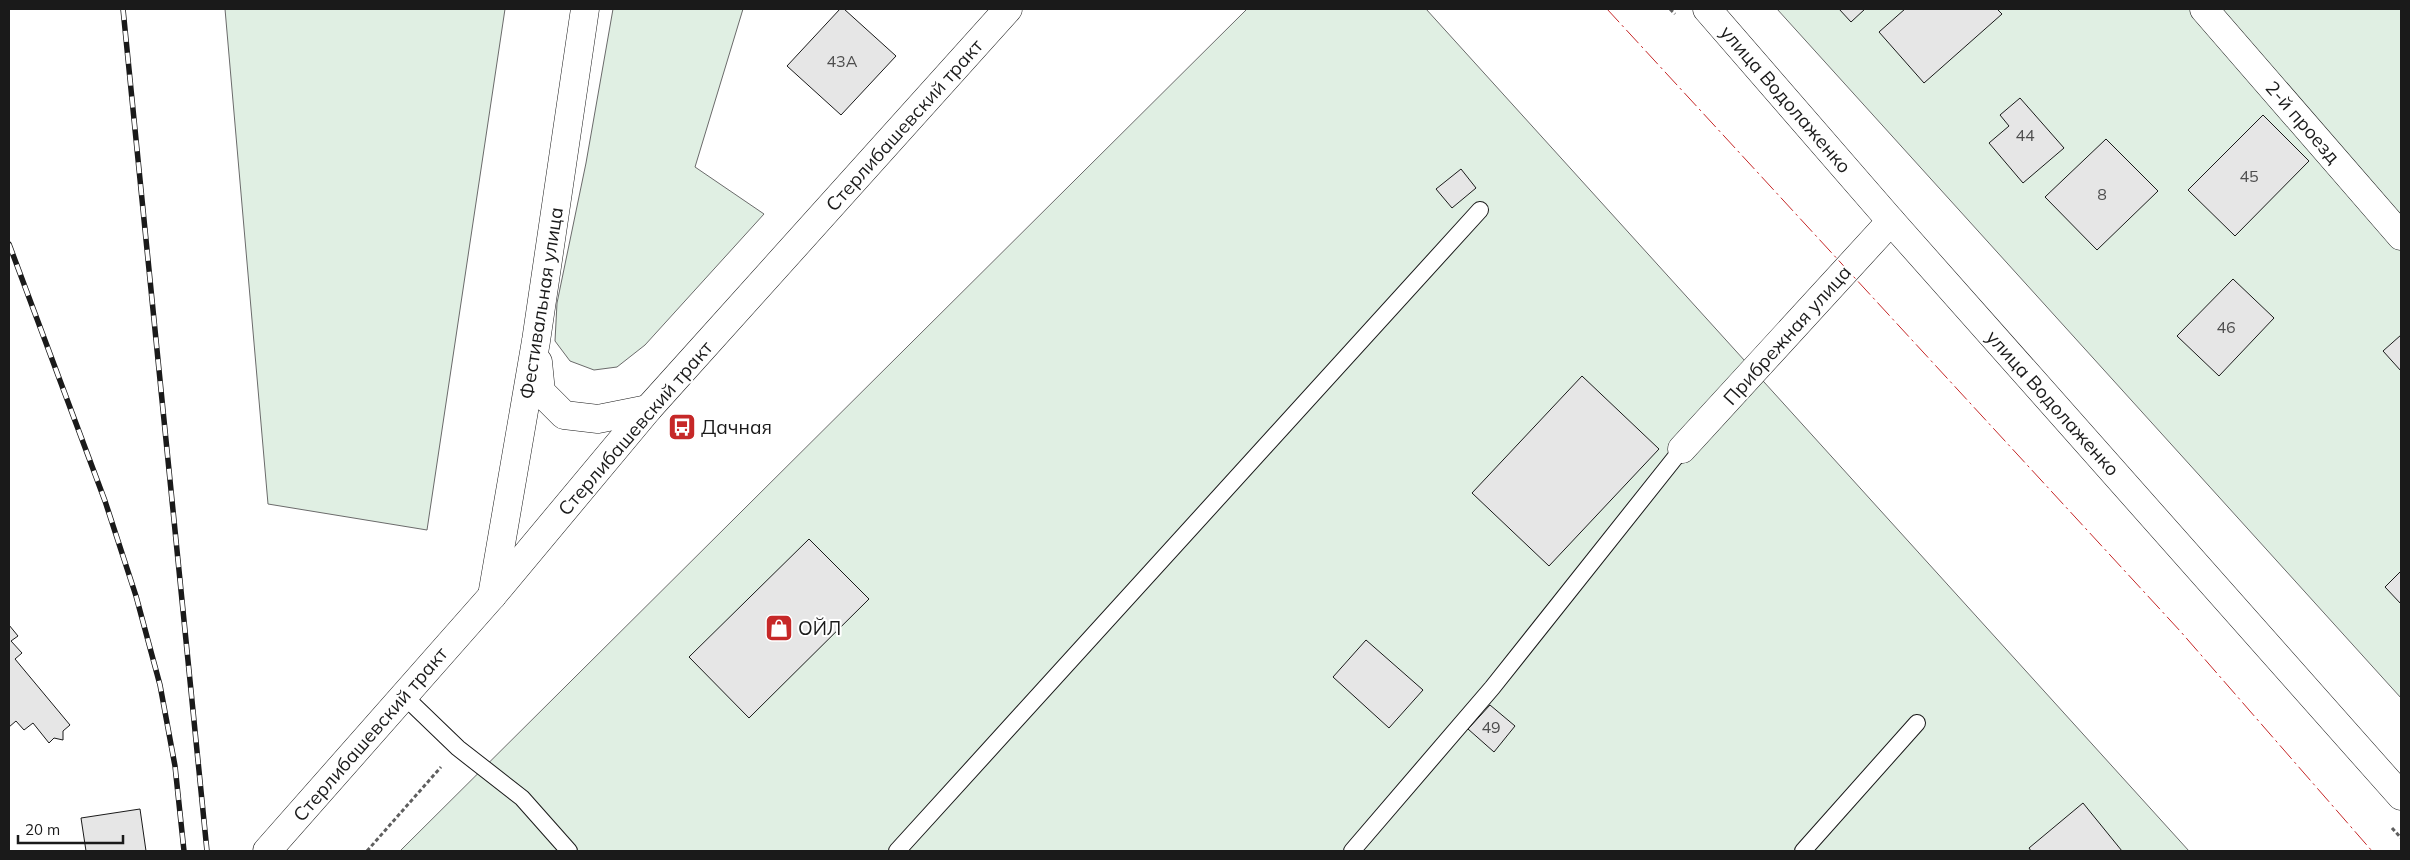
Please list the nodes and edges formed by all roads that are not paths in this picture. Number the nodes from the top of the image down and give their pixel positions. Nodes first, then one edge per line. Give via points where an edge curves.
1 (585, 9) edge
2 (1008, 9) edge
3 (1707, 9) edge
4 (2204, 9) edge
5 (1480, 210) dead end
6 (1891, 220) junction
7 (2401, 236) edge
8 (536, 341) junction
9 (648, 409) junction
10 (1682, 449) joint
11 (492, 596) junction
12 (404, 696) junction
13 (1917, 723) dead end
14 (2401, 796) edge
15 (267, 851) edge
16 (569, 851) edge
17 (897, 851) edge
18 (1352, 851) edge
19 (1803, 851) edge

1 - 8 main road, Фестивальная улица
2 - 9 main road, Стерлибашевский тракт
3 - 6 main road, улица Водолаженко
4 - 7 main road, 2-й проезд
5 - 17 lane
6 - 10 main road, Прибрежная улица
6 - 14 main road, улица Водолаженко
8 - 9 main road via 541,392 564,415 598,419
8 - 11 main road, Фестивальная улица
9 - 11 main road, Стерлибашевский тракт
10 - 18 lane via 1492,688
11 - 12 main road, Стерлибашевский тракт
12 - 15 main road, Стерлибашевский тракт
12 - 16 lane via 458,748 522,798
13 - 19 lane

